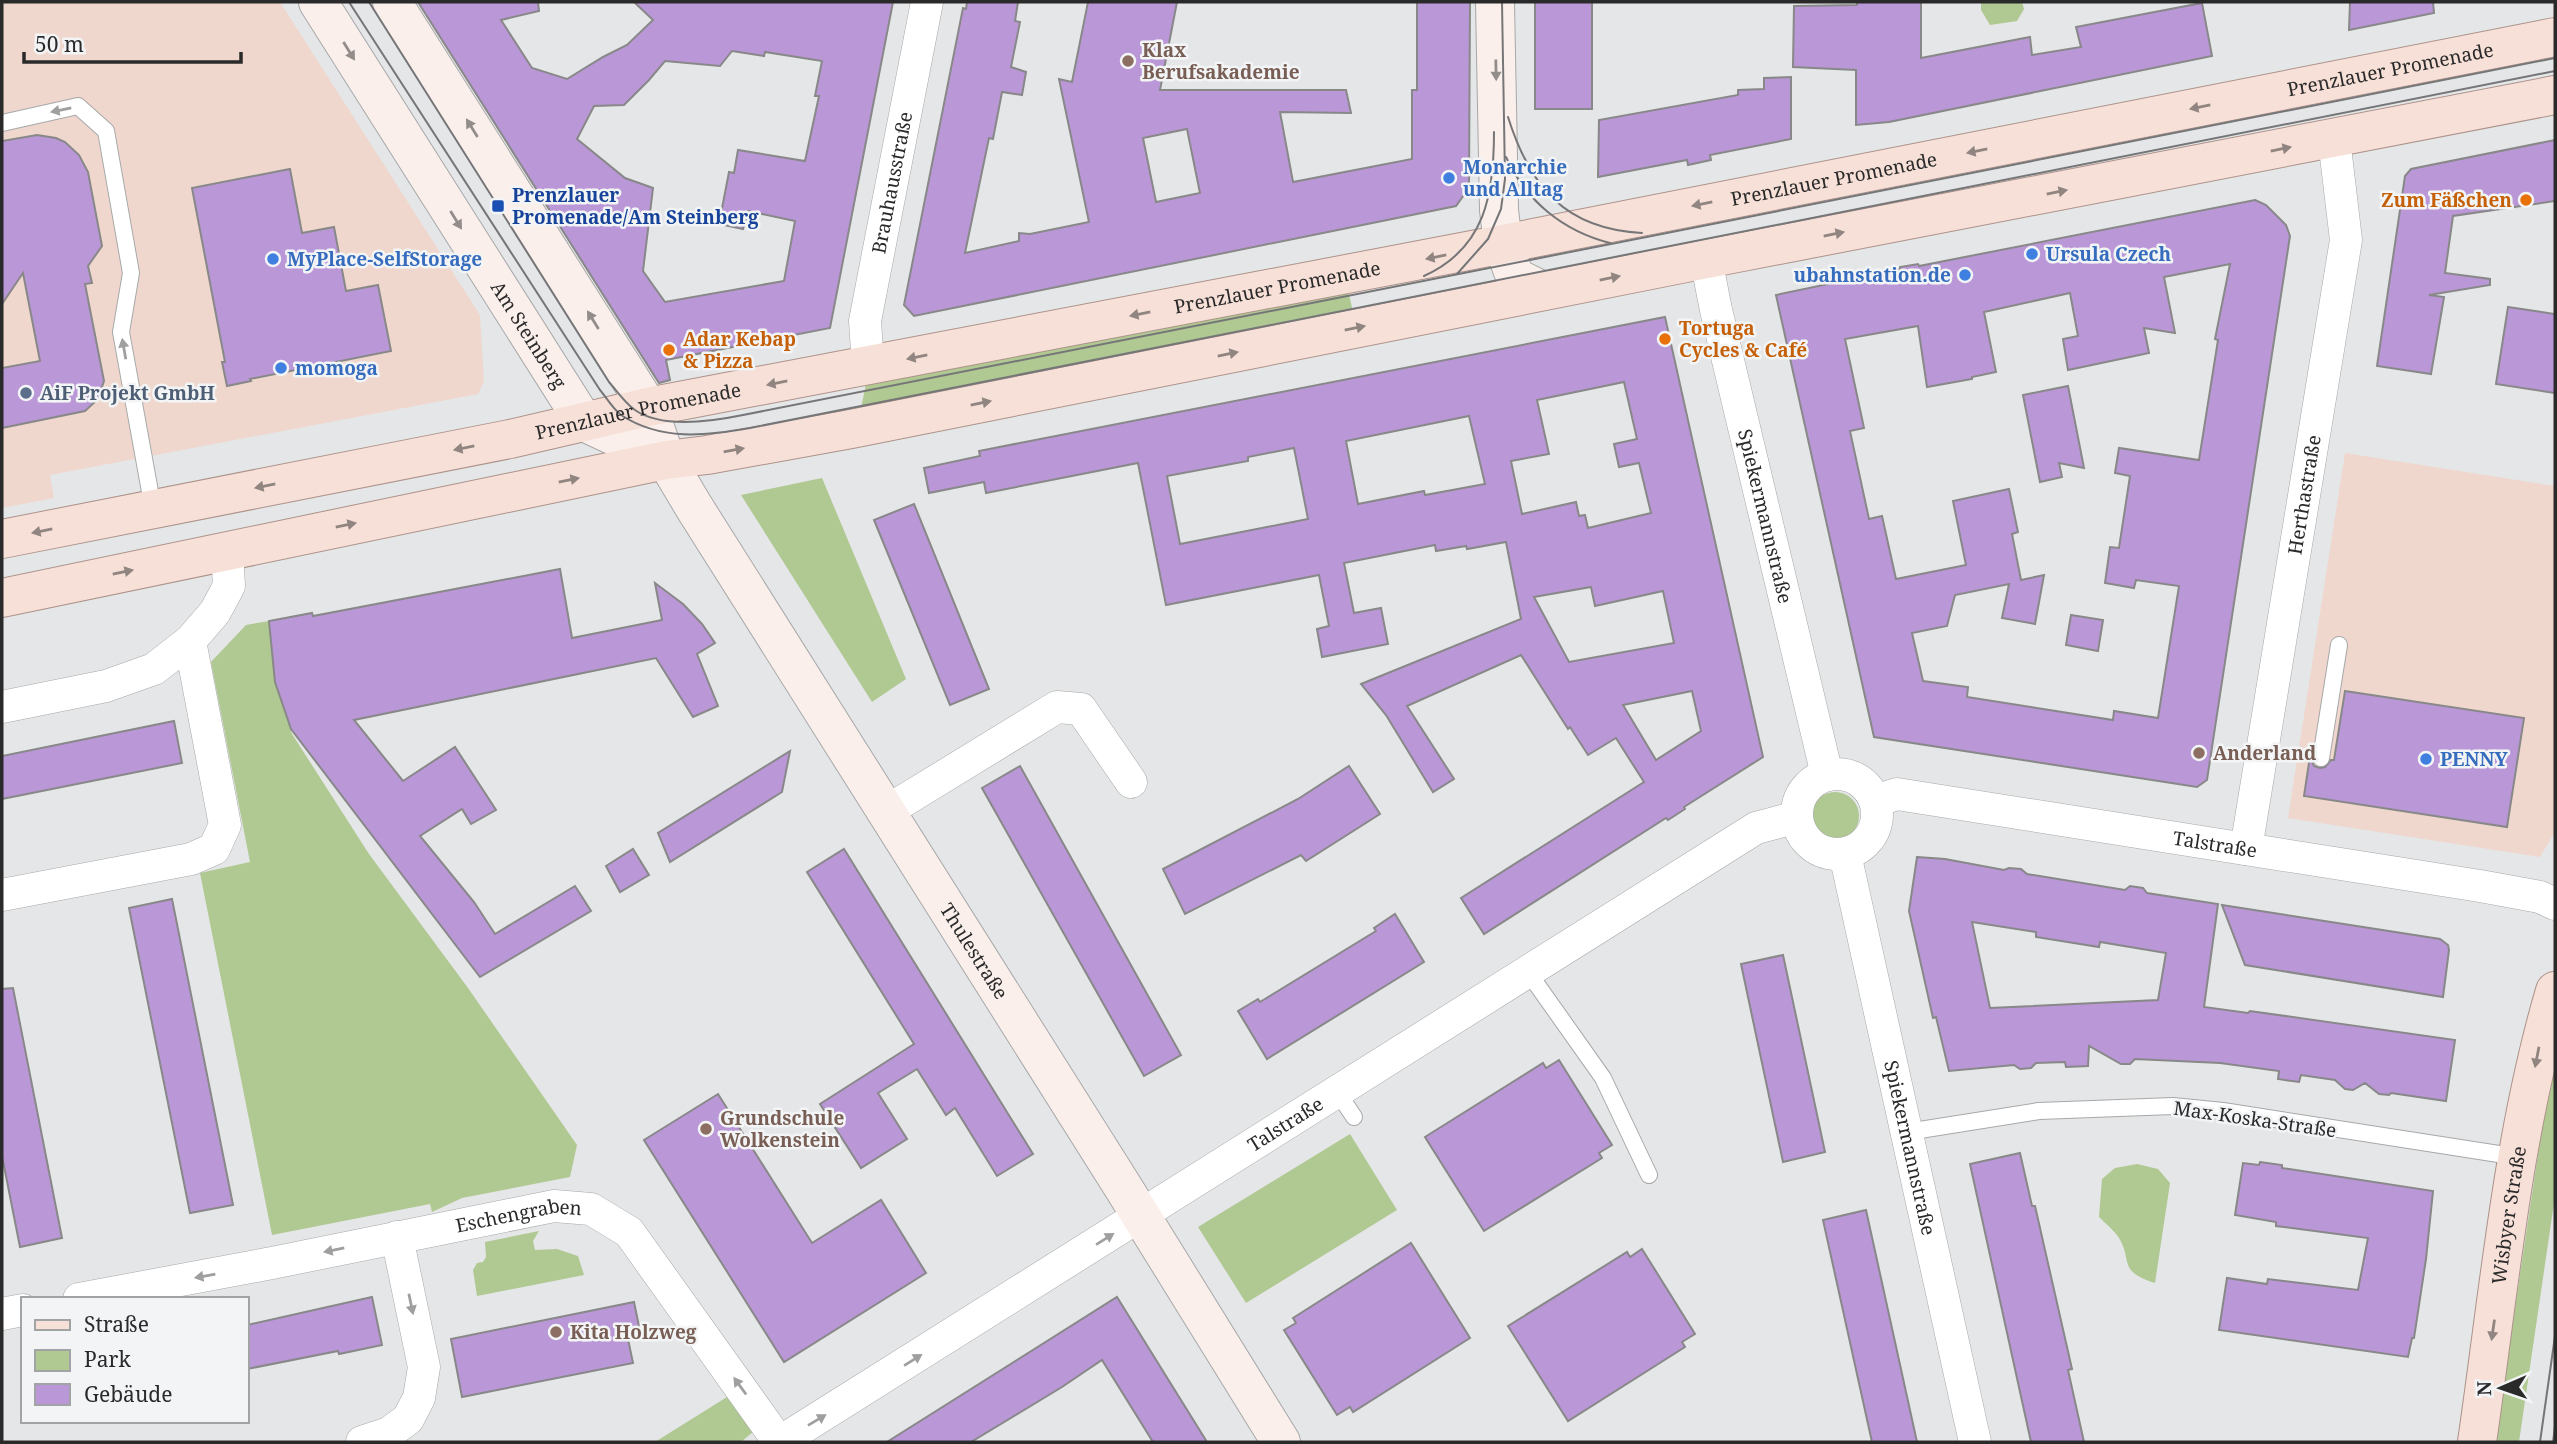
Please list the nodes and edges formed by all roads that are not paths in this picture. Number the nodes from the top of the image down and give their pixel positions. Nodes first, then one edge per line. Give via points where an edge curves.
1 (318, 2) edge
2 (392, 2) edge
3 (927, 2) edge
4 (1494, 2) edge
5 (2555, 37) edge
6 (2555, 95) edge
7 (2, 123) edge
8 (2334, 139) junction
9 (1503, 244) junction
10 (1706, 259) junction
11 (1544, 291) junction
12 (868, 366) junction
13 (648, 407) junction
14 (584, 422) junction
15 (666, 460) junction
16 (153, 508) junction
17 (2, 539) edge
18 (227, 550) junction
19 (2, 598) edge
20 (190, 641) junction
21 (2339, 645) dead end
22 (2, 707) edge
23 (2321, 758) dead end
24 (1827, 775) junction
25 (1130, 782) dead end
26 (1875, 801) junction
27 (887, 811) junction
28 (1797, 817) junction
29 (2246, 849) junction
30 (1845, 854) junction
31 (2, 895) edge
32 (2555, 904) edge
33 (1528, 972) junction
34 (2555, 991) edge
35 (1908, 1132) junction
36 (2518, 1157) junction
37 (1649, 1175) dead end
38 (1141, 1216) junction
39 (397, 1237) junction
40 (90, 1297) edge
41 (21, 1310) edge
42 (2, 1314) edge
43 (362, 1442) edge
44 (780, 1442) edge
45 (1281, 1442) edge
46 (1975, 1442) edge
47 (2477, 1442) edge

1 -> 14 street, Am Steinberg
13 -> 2 street
3 - 12 street, Brauhausstraße via 864,320
4 -> 9 street
5 -> 9 main road, Prenzlauer Promenade
6 - 8 main road
16 -> 7 lane via 121,332 131,273 106,131 78,106
10 -> 8 main road
8 - 29 street, Herthastraße via 2346,240
9 - 11 street via 1515,276
9 -> 12 main road, Prenzlauer Promenade
11 -> 10 main road
10 - 24 street, Spiekermannstraße
15 -> 11 main road via 851,429
12 -> 13 main road, Prenzlauer Promenade
13 - 14 main road, Prenzlauer Promenade
13 - 15 street
14 - 15 street
14 -> 16 main road, Prenzlauer Promenade
18 -> 15 main road
15 - 27 street, Thulestraße
16 -> 17 main road, Prenzlauer Promenade
19 -> 18 main road
18 - 20 street via 229,586 215,612
20 - 22 street via 154,669 106,687
20 - 31 street via 225,825 214,849 191,859
21 - 23 lane
24 - 26 street via 1856,779
24 - 28 street via 1804,790
25 - 27 street via 1080,709 1057,707
26 - 29 street, Talstraße via 1897,794
26 - 30 street via 1875,828 1858,849
27 - 38 street, Thulestraße
28 - 30 street via 1800,830 1818,850
28 - 33 street, Talstraße via 1756,828
29 - 32 street, Talstraße via 2492,888
30 - 35 street, Spiekermannstraße
33 - 37 lane via 1603,1078
33 - 38 street, Talstraße via 1346,1105
34 -> 36 main road, Wisbyer Straße
35 - 36 lane, Max-Koska-Straße via 2039,1111 2173,1106
35 - 46 street, Spiekermannstraße
36 -> 47 main road, Wisbyer Straße
44 -> 38 street, Talstraße
38 - 45 street, Thulestraße
39 -> 40 street, Eschengraben
39 -> 43 street via 424,1367 419,1398 408,1419 389,1433
44 -> 39 street, Eschengraben via 629,1232 607,1217 591,1209 554,1206
41 - 42 street

